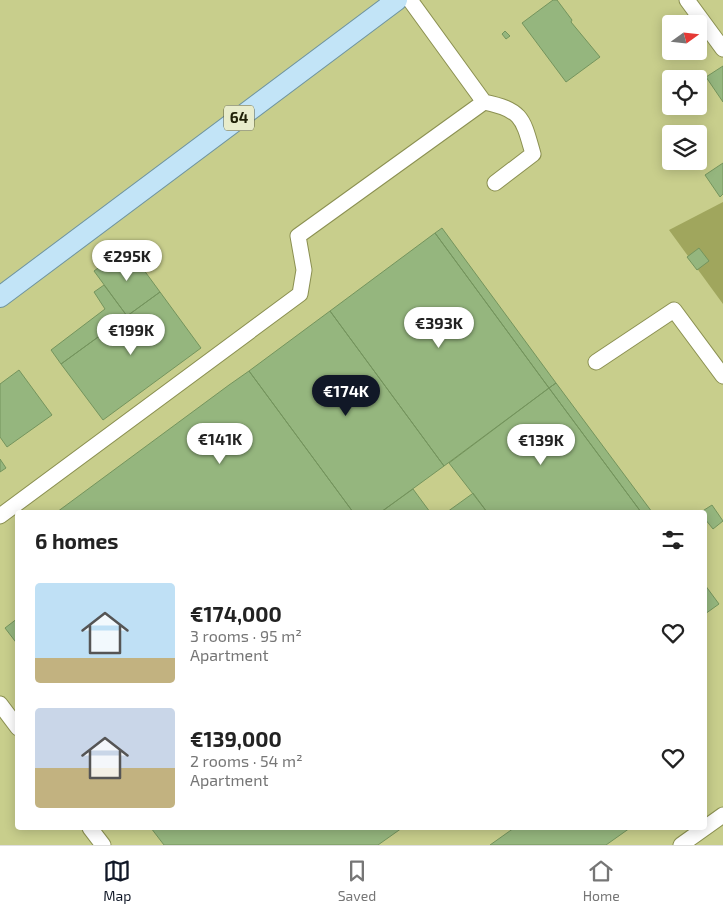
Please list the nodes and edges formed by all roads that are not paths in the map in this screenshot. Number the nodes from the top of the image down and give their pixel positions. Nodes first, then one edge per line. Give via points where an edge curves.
1 (397, 0) edge
2 (410, 0) edge
3 (687, 0) edge
4 (723, 49) edge
5 (484, 102) junction
6 (495, 183) dead end
7 (0, 297) edge
8 (596, 362) dead end
9 (723, 376) edge
10 (0, 516) edge
11 (0, 704) edge
12 (15, 724) edge
13 (723, 815) edge
14 (707, 826) edge
15 (92, 830) edge
16 (702, 830) edge
17 (103, 845) edge
18 (681, 845) edge

1 - 7 main road, 64
2 - 5 lane
3 - 4 lane
5 - 6 lane via 506,106 523,121 533,154
5 - 10 lane via 298,236 304,270 300,294
8 - 9 lane via 674,310
11 - 12 lane
13 - 14 lane
15 - 17 lane
16 - 18 lane

